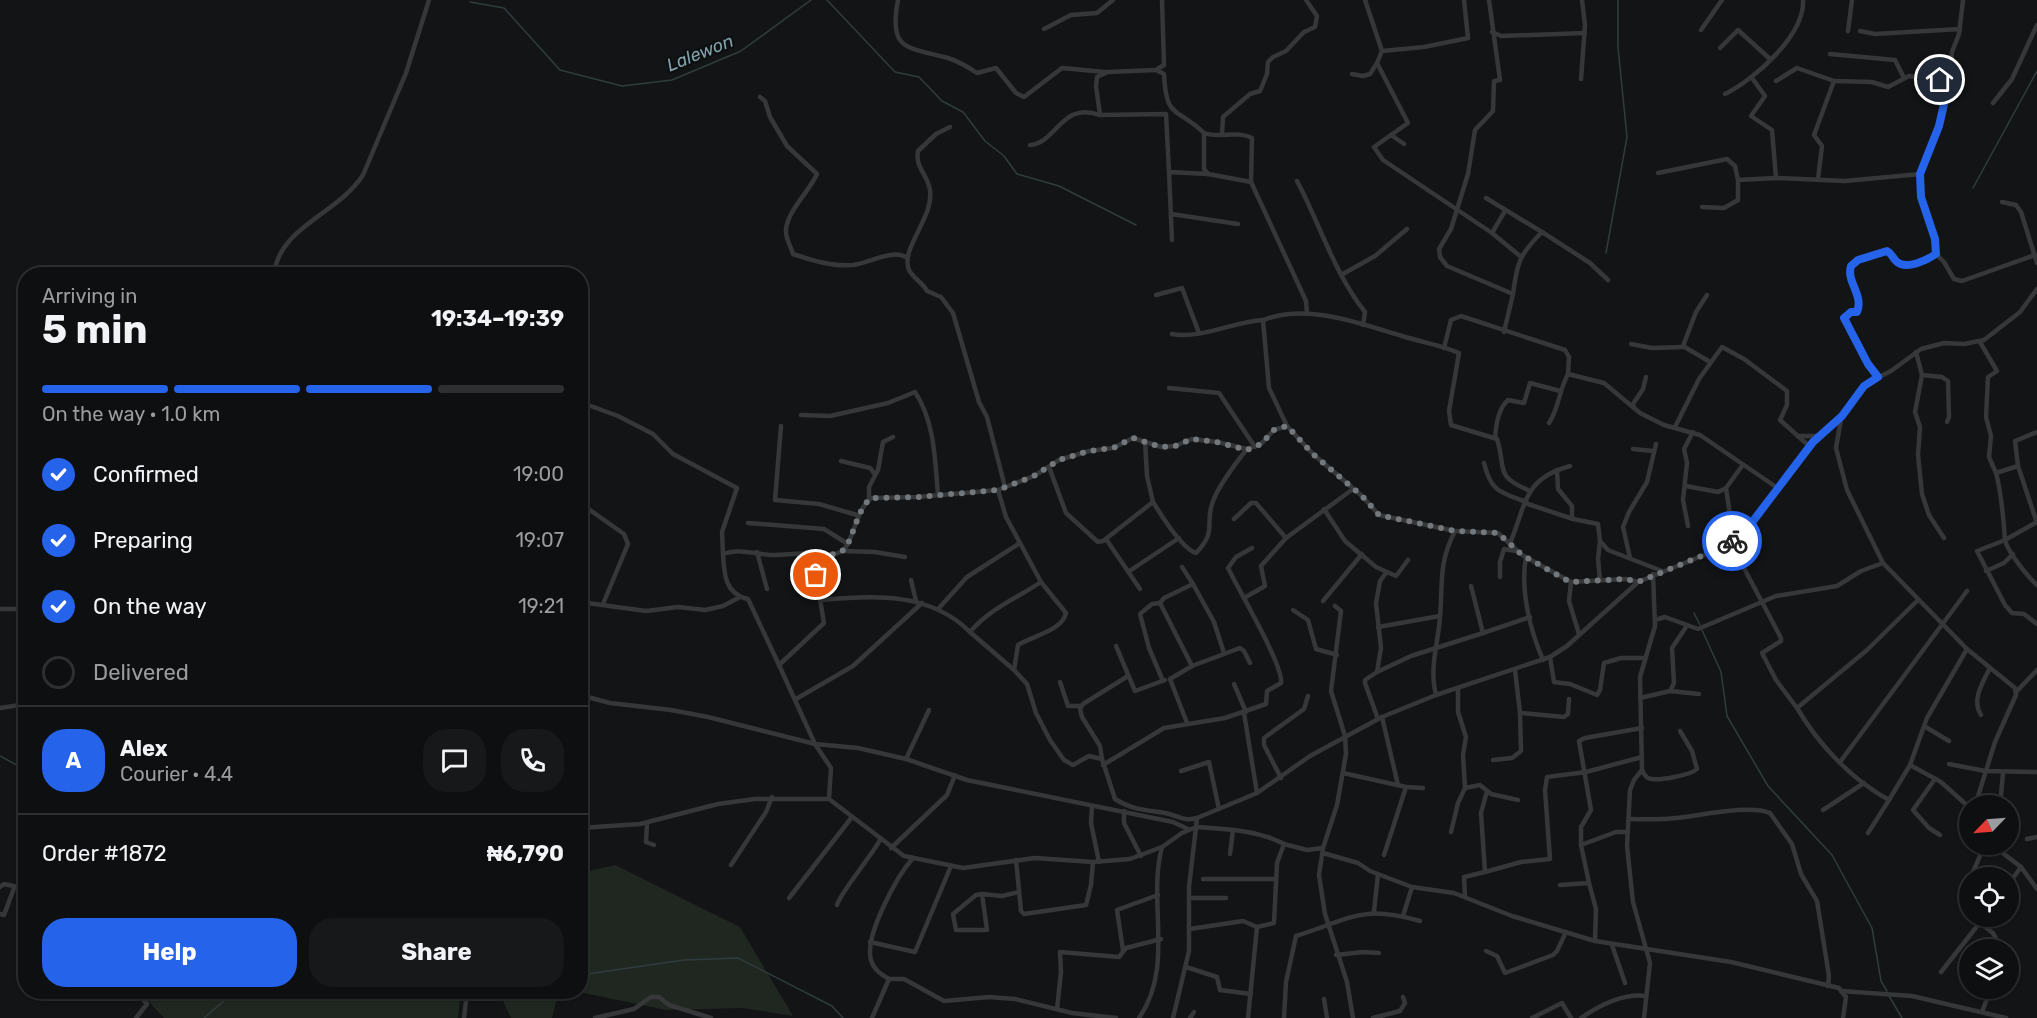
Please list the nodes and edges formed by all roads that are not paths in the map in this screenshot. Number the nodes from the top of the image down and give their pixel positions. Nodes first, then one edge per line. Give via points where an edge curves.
1 (429, 0) edge
2 (898, 0) edge
3 (1113, 0) edge
4 (1162, 0) edge
5 (1306, 0) edge
6 (1365, 0) edge
7 (1464, 0) edge
8 (1488, 0) edge
9 (1582, 0) edge
10 (1722, 0) edge
11 (1803, 0) edge
12 (1852, 0) edge
13 (1963, 0) edge
14 (2037, 25) edge
15 (1044, 28) dead end
16 (1959, 29) junction
17 (1701, 30) dead end
18 (1848, 31) dead end
19 (1860, 31) dead end
20 (1492, 32) junction
21 (1585, 33) junction
22 (1720, 48) dead end
23 (1382, 51) junction
24 (1830, 54) dead end
25 (1770, 59) junction
26 (1377, 63) junction
27 (1156, 70) junction
28 (1108, 72) junction
29 (1352, 74) dead end
30 (1752, 78) junction
31 (1904, 78) junction
32 (1581, 80) dead end
33 (1776, 81) dead end
34 (1834, 81) junction
35 (1949, 82) junction
36 (1725, 94) dead end
37 (760, 97) dead end
38 (1165, 97) junction
39 (1993, 103) dead end
40 (1166, 114) junction
41 (1100, 115) junction
42 (950, 127) dead end
43 (1204, 133) junction
44 (1222, 135) junction
45 (1391, 135) junction
46 (1404, 144) dead end
47 (1030, 145) dead end
48 (1169, 172) junction
49 (1658, 173) dead end
50 (1208, 174) junction
51 (1920, 174) junction
52 (1776, 178) junction
53 (1818, 179) junction
54 (1738, 180) junction
55 (1297, 181) dead end
56 (1251, 182) junction
57 (1486, 198) dead end
58 (2002, 202) dead end
59 (1702, 207) dead end
60 (1456, 211) junction
61 (1505, 211) junction
62 (1171, 214) junction
63 (1238, 224) dead end
64 (1407, 229) dead end
65 (1542, 232) junction
66 (1492, 233) junction
67 (1172, 240) dead end
68 (1936, 254) junction
69 (2035, 255) junction
70 (1520, 256) junction
71 (907, 258) junction
72 (2037, 263) edge
73 (276, 267) edge
74 (1341, 275) junction
75 (1608, 280) dead end
76 (2037, 290) edge
77 (1513, 294) junction
78 (1156, 295) dead end
79 (1707, 295) dead end
80 (1307, 314) junction
81 (1263, 320) junction
82 (1363, 326) junction
83 (1504, 332) junction
84 (1199, 333) junction
85 (1172, 334) dead end
86 (1980, 342) junction
87 (1631, 344) dead end
88 (1683, 347) junction
89 (1443, 348) junction
90 (1916, 352) junction
91 (1710, 362) junction
92 (1568, 374) junction
93 (1922, 375) junction
94 (1646, 377) dead end
95 (1878, 377) junction
96 (1169, 388) dead end
97 (1560, 391) junction
98 (588, 405) edge
99 (1634, 408) junction
100 (801, 415) dead end
101 (1842, 416) junction
102 (1947, 422) dead end
103 (1549, 423) dead end
104 (781, 426) dead end
105 (1287, 426) junction
106 (1675, 427) junction
107 (1693, 432) junction
108 (2037, 432) edge
109 (1798, 436) junction
110 (1820, 436) junction
111 (892, 437) dead end
112 (1495, 438) junction
113 (1145, 441) junction
114 (1656, 444) dead end
115 (1809, 446) junction
116 (1255, 447) junction
117 (1633, 449) dead end
118 (1247, 450) junction
119 (1653, 452) junction
120 (841, 461) dead end
121 (1484, 463) dead end
122 (1570, 466) dead end
123 (1742, 466) junction
124 (2018, 466) junction
125 (1049, 467) junction
126 (1557, 470) junction
127 (874, 473) junction
128 (1996, 473) junction
129 (1686, 486) junction
130 (1005, 488) junction
131 (1726, 488) junction
132 (1353, 489) junction
133 (1779, 489) junction
134 (998, 490) junction
135 (1530, 491) junction
136 (938, 495) junction
137 (869, 498) junction
138 (1153, 502) junction
139 (1525, 502) junction
140 (588, 508) edge
141 (1324, 509) junction
142 (857, 515) junction
143 (1572, 518) junction
144 (1234, 519) dead end
145 (748, 523) dead end
146 (2037, 523) edge
147 (1688, 526) dead end
148 (1455, 531) junction
149 (1742, 534) junction
150 (1179, 538) junction
151 (1286, 538) junction
152 (1944, 538) dead end
153 (1106, 539) junction
154 (1733, 540) junction
155 (2005, 540) junction
156 (1600, 541) junction
157 (1020, 543) junction
158 (1510, 543) junction
159 (848, 544) junction
160 (1252, 548) dead end
161 (843, 550) junction
162 (1516, 551) junction
163 (757, 552) junction
164 (723, 554) junction
165 (1362, 554) junction
166 (2013, 554) junction
167 (819, 557) junction
168 (905, 557) dead end
169 (1526, 557) junction
170 (1630, 558) junction
171 (1408, 560) dead end
172 (1883, 563) junction
173 (1182, 567) dead end
174 (1986, 570) junction
175 (1662, 571) junction
176 (1128, 572) junction
177 (1386, 573) junction
178 (1653, 574) junction
179 (1500, 577) dead end
180 (1647, 577) junction
181 (911, 580) dead end
182 (1600, 580) junction
183 (1041, 582) junction
184 (1570, 582) junction
185 (1638, 582) junction
186 (1193, 584) junction
187 (2037, 585) edge
188 (1471, 586) dead end
189 (1652, 587) junction
190 (767, 589) dead end
191 (1140, 589) dead end
192 (1967, 591) dead end
193 (740, 597) junction
194 (1244, 598) junction
195 (821, 600) junction
196 (1918, 600) junction
197 (1323, 601) dead end
198 (919, 602) junction
199 (588, 603) edge
200 (1160, 603) junction
201 (603, 604) junction
202 (1761, 604) junction
203 (1335, 606) dead end
204 (939, 608) junction
205 (0, 609) edge
206 (18, 609) edge
207 (1293, 610) dead end
208 (1440, 616) junction
209 (1530, 617) junction
210 (1655, 620) junction
211 (1941, 624) junction
212 (2037, 624) edge
213 (1378, 627) junction
214 (1686, 627) junction
215 (970, 633) junction
216 (1483, 633) junction
217 (1579, 634) junction
218 (1116, 646) dead end
219 (1967, 649) junction
220 (1436, 650) junction
221 (1224, 653) junction
222 (1337, 655) junction
223 (1550, 657) junction
224 (1645, 658) junction
225 (1543, 660) junction
226 (1250, 663) dead end
227 (779, 664) junction
228 (1192, 666) junction
229 (1990, 668) junction
230 (1014, 670) junction
231 (1515, 670) junction
232 (2037, 670) edge
233 (1377, 672) junction
234 (1128, 676) junction
235 (1170, 678) junction
236 (1163, 681) junction
237 (1060, 682) dead end
238 (1234, 684) dead end
239 (1458, 689) junction
240 (1670, 691) junction
241 (2016, 692) junction
242 (1699, 693) dead end
243 (1436, 695) junction
244 (1308, 696) dead end
245 (588, 697) edge
246 (1640, 698) junction
247 (796, 699) junction
248 (1569, 699) dead end
249 (18, 705) edge
250 (1081, 706) junction
251 (0, 708) edge
252 (1797, 708) junction
253 (929, 710) dead end
254 (1245, 712) junction
255 (1520, 713) junction
256 (1982, 714) dead end
257 (1380, 718) junction
258 (1187, 723) junction
259 (1924, 726) junction
260 (1642, 728) junction
261 (1680, 731) dead end
262 (1345, 736) junction
263 (1949, 741) dead end
264 (815, 744) junction
265 (1642, 757) junction
266 (906, 759) junction
267 (1494, 760) dead end
268 (1102, 762) junction
269 (1840, 762) junction
270 (1949, 764) dead end
271 (1910, 765) junction
272 (1642, 770) junction
273 (1181, 771) dead end
274 (1985, 771) junction
275 (1343, 772) junction
276 (1586, 772) junction
277 (2037, 772) edge
278 (2003, 773) junction
279 (955, 775) junction
280 (1281, 778) junction
281 (1935, 779) junction
282 (1864, 783) junction
283 (1398, 785) junction
284 (1406, 787) junction
285 (1423, 788) dead end
286 (1465, 788) junction
287 (1487, 791) junction
288 (1257, 793) junction
289 (1977, 795) edge
290 (2001, 795) edge
291 (772, 797) junction
292 (829, 799) junction
293 (1115, 799) junction
294 (1959, 799) edge
295 (1518, 800) dead end
296 (1889, 800) junction
297 (1092, 806) junction
298 (1127, 806) junction
299 (1107, 809) junction
300 (1219, 809) junction
301 (1823, 810) dead end
302 (1124, 813) junction
303 (852, 817) junction
304 (1197, 818) junction
305 (1629, 819) junction
306 (646, 823) junction
307 (588, 827) edge
308 (1196, 827) junction
309 (1188, 829) junction
310 (1233, 830) junction
311 (1451, 832) dead end
312 (1628, 832) junction
313 (1868, 833) dead end
314 (1940, 835) dead end
315 (2037, 837) edge
316 (2027, 839) dead end
317 (880, 840) junction
318 (1284, 844) junction
319 (1581, 844) junction
320 (654, 845) dead end
321 (1162, 847) junction
322 (891, 848) junction
323 (1323, 851) junction
324 (1230, 854) dead end
325 (1384, 855) dead end
326 (2005, 855) edge
327 (1141, 856) junction
328 (913, 858) junction
329 (1016, 860) junction
330 (1096, 862) junction
331 (731, 865) dead end
332 (951, 866) junction
333 (2021, 867) junction
334 (2019, 870) edge
335 (1485, 872) junction
336 (1378, 874) junction
337 (1203, 879) dead end
338 (1276, 879) junction
339 (1589, 882) junction
340 (1560, 885) dead end
341 (0, 887) edge
342 (18, 887) edge
343 (1412, 887) junction
344 (14, 888) junction
345 (2037, 889) edge
346 (1019, 892) junction
347 (982, 894) junction
348 (1158, 895) junction
349 (1465, 896) junction
350 (789, 898) dead end
351 (1189, 898) junction
352 (1226, 898) dead end
353 (837, 905) dead end
354 (1374, 911) junction
355 (0, 914) edge
356 (1403, 916) junction
357 (1420, 921) dead end
358 (1328, 925) junction
359 (1257, 927) junction
360 (1977, 927) edge
361 (1985, 927) edge
362 (1190, 929) junction
363 (1566, 932) junction
364 (1161, 939) junction
365 (1996, 939) edge
366 (1595, 941) junction
367 (870, 942) junction
368 (1612, 945) junction
369 (1645, 949) junction
370 (1123, 950) junction
371 (1486, 951) dead end
372 (1379, 953) dead end
373 (1336, 955) junction
374 (1186, 967) junction
375 (1941, 972) dead end
376 (890, 979) junction
377 (1625, 983) dead end
378 (1828, 986) junction
379 (1840, 991) junction
380 (1251, 994) junction
381 (1646, 996) junction
382 (1403, 997) dead end
383 (143, 999) edge
384 (466, 999) edge
385 (1324, 999) dead end
386 (1987, 999) edge
387 (1057, 1009) junction
388 (1194, 1012) dead end
389 (1982, 1012) junction
390 (465, 1017) edge
391 (136, 1018) edge
392 (594, 1018) edge
393 (711, 1018) edge
394 (872, 1018) edge
395 (1116, 1018) edge
396 (1139, 1018) edge
397 (1173, 1018) edge
398 (1190, 1018) edge
399 (1248, 1018) edge
400 (1284, 1018) edge
401 (1326, 1018) edge
402 (1353, 1018) edge
403 (1373, 1018) edge
404 (1532, 1018) edge
405 (1571, 1018) edge
406 (1581, 1018) edge
407 (1644, 1018) edge
408 (1843, 1018) edge
409 (2006, 1018) edge

1 - 73 street via 406,73 363,175 337,204 283,246
2 - 28 street via 895,27 902,45 949,58 977,73 996,68 1024,97 1062,68
3 - 15 street via 1097,13 1071,15
4 - 27 street via 1164,65
5 - 44 street via 1317,16 1314,27 1268,62 1268,74 1260,91 1250,94 1223,117
6 - 23 street
7 - 23 street via 1468,38
8 - 20 street
9 - 21 street
10 - 17 street
11 - 25 street via 1799,23
12 - 18 street
13 - 16 street
14 - 39 street via 2012,79
16 - 19 street via 1875,34
16 - 35 street
20 - 21 street via 1501,36
20 - 60 street via 1500,80 1494,81 1493,111 1475,130 1468,174
21 - 32 street
22 - 25 street via 1738,30
23 - 26 street
24 - 31 street via 1895,60
25 - 30 street
26 - 29 street via 1370,74
26 - 45 street via 1408,123
27 - 28 street
27 - 38 street via 1164,74
28 - 41 street via 1098,77 1096,86
30 - 36 street
30 - 52 street via 1765,96 1751,117 1772,130
31 - 34 street via 1888,87 1872,82
31 - 35 street
33 - 34 street via 1797,68
34 - 53 street via 1814,135 1822,146
35 - 51 street via 1939,126
37 - 71 street via 787,146 817,174 788,220 785,232 793,254 836,265 895,254
38 - 40 street
38 - 43 street via 1172,111
40 - 41 street
40 - 48 street
41 - 47 street via 1091,112 1062,119 1048,138
42 - 71 street via 918,151 917,164 928,182 930,204
43 - 44 street
43 - 50 street via 1204,169
44 - 56 street via 1245,134 1252,138
45 - 46 street
45 - 60 street via 1374,147 1383,160
48 - 50 street
48 - 62 street
49 - 54 street via 1727,159 1735,166
50 - 56 street
51 - 53 street via 1845,181
51 - 68 street via 1921,197
52 - 53 street
52 - 54 street
54 - 59 street via 1738,200 1724,208
55 - 74 street via 1311,203
56 - 80 street via 1306,301
57 - 61 street
58 - 69 street via 2016,205 2021,212
60 - 66 street
60 - 77 street via 1440,257 1447,266
61 - 65 street
61 - 66 street
62 - 63 street
62 - 67 street
64 - 74 street via 1375,256
65 - 70 street
65 - 75 street via 1590,263
66 - 70 street
68 - 69 street via 1958,281
68 - 95 street via 1919,263 1903,264 1887,251 1851,266 1859,307 1844,318
69 - 72 street
70 - 77 street
71 - 130 street via 910,271 927,291 941,297 953,313
74 - 82 street via 1365,312
76 - 86 street via 2013,319
77 - 83 street
78 - 84 street via 1182,288
79 - 88 street
80 - 81 street
80 - 82 street
81 - 84 street
81 - 105 street via 1269,388
82 - 89 street
83 - 89 street via 1456,317 1447,327
83 - 92 street via 1565,350 1569,357
84 - 85 street
86 - 90 street via 1944,343
86 - 128 street via 1996,371 1988,377 1986,417 1991,436 1989,457
87 - 88 street
88 - 91 street
89 - 112 street via 1459,353 1452,380 1451,425
90 - 93 street
90 - 95 street
91 - 106 street
91 - 109 street via 1720,347 1728,348 1787,391 1787,405 1780,420
92 - 97 street
92 - 99 street via 1604,383
93 - 102 street via 1942,376 1948,381
93 - 152 street via 1915,412 1920,427 1922,494 1929,515
94 - 99 street
95 - 101 street via 1864,386
96 - 116 street via 1219,393
97 - 103 street
97 - 112 street via 1530,383 1524,404 1508,400 1504,403
98 - 164 street via 653,434 673,454 737,488 722,532
99 - 106 street
100 - 136 street via 830,416 888,403 915,392 933,441
101 - 110 street
101 - 172 street via 1836,442 1847,490
104 - 142 street via 776,500 819,504
105 - 116 street via 1274,430
105 - 132 street
106 - 107 street
107 - 123 street via 1716,444
107 - 129 street via 1684,449
108 - 124 street via 2015,441
109 - 110 street
109 - 115 street
110 - 115 street
111 - 127 street via 882,442 878,470
112 - 135 street via 1505,476
113 - 118 street via 1168,447 1192,439
113 - 125 street via 1129,438 1113,448 1089,451
113 - 138 street via 1146,476
114 - 119 street
115 - 133 street
116 - 118 street
117 - 119 street
118 - 150 street via 1214,499 1210,534 1204,544 1194,553
119 - 170 street via 1647,482 1623,527
120 - 127 street via 870,468
121 - 139 street via 1490,485
122 - 126 street
123 - 131 street
123 - 133 street
124 - 128 street
124 - 146 street
125 - 130 street
125 - 153 street via 1066,513 1098,542
126 - 135 street via 1539,479
126 - 143 street via 1558,489 1572,506
127 - 137 street
128 - 155 street via 2004,509
129 - 131 street via 1718,492
129 - 147 street via 1683,500
130 - 134 street
131 - 149 street via 1730,514
132 - 141 street
132 - 148 street via 1379,515
133 - 149 street
134 - 136 street
134 - 157 street via 1003,510
135 - 139 street
136 - 137 street
137 - 142 street
138 - 150 street
138 - 153 street
139 - 143 street
139 - 158 street
140 - 201 street via 624,534 628,544
141 - 151 street
141 - 165 street via 1345,541
142 - 159 street
143 - 156 street via 1598,524
144 - 151 street via 1256,503
145 - 159 street via 824,530
146 - 155 street
148 - 158 street via 1492,531
148 - 208 street via 1440,574
149 - 154 street
150 - 176 street
151 - 194 street via 1261,566 1265,586
153 - 176 street
154 - 175 street
154 - 202 street
155 - 166 street
155 - 174 street via 1978,549
156 - 170 street via 1608,550
156 - 182 street
157 - 183 street
157 - 204 street via 967,576
158 - 162 street
159 - 161 street
160 - 194 street via 1228,568
161 - 167 street
161 - 168 street
162 - 169 street
162 - 179 street via 1504,549
163 - 164 street
163 - 167 street
163 - 190 street
164 - 193 street via 724,576
165 - 177 street
165 - 197 street
166 - 174 street via 2004,563
166 - 187 street
167 - 195 street via 816,575
169 - 184 street
169 - 209 street via 1523,579
170 - 175 street
171 - 177 street via 1396,576
172 - 196 street
172 - 202 street via 1837,586 1776,596
173 - 186 street
174 - 212 street via 2012,614 2024,614
175 - 178 street
176 - 191 street
177 - 213 street via 1380,581 1376,603
178 - 180 street
178 - 189 street
180 - 185 street
180 - 189 street
181 - 198 street
182 - 184 street
182 - 185 street
183 - 215 street via 1002,606
183 - 230 street via 1066,616 1051,629 1018,645
184 - 217 street via 1569,601
185 - 217 street
186 - 200 street
186 - 221 street via 1214,622
188 - 216 street
189 - 210 street
192 - 211 street
193 - 201 street via 705,609 646,611
193 - 227 street via 748,599
194 - 254 street via 1282,681 1267,691 1266,704
195 - 198 street via 870,596
195 - 227 street via 824,623
196 - 211 street
196 - 252 street via 1867,650
198 - 204 street
198 - 247 street via 853,666
199 - 201 street
200 - 228 street
200 - 236 street via 1140,614
202 - 214 street via 1700,628
202 - 252 street via 1781,641 1761,653
203 - 222 street via 1341,611
204 - 215 street
205 - 206 street
207 - 222 street via 1308,620 1316,649
208 - 213 street
208 - 220 street
209 - 216 street
209 - 225 street
210 - 214 street via 1665,617
210 - 224 street
211 - 219 street
211 - 269 street
213 - 233 street via 1381,648
214 - 240 street via 1672,648 1674,683
215 - 230 street
216 - 220 street
217 - 223 street
218 - 234 street
219 - 229 street
219 - 259 street
220 - 233 street via 1411,656
220 - 243 street via 1432,671
221 - 226 street via 1243,649
221 - 228 street
222 - 262 street via 1332,699
223 - 224 street via 1554,682 1597,695 1604,663
223 - 225 street
224 - 246 street
225 - 231 street
227 - 247 street
228 - 235 street
229 - 241 street via 2011,683
229 - 256 street via 1977,700 1976,707
230 - 268 street via 1027,684 1036,713 1064,760 1072,765 1089,756
231 - 239 street
231 - 255 street
232 - 241 street
233 - 257 street via 1365,683
234 - 236 street via 1137,692
234 - 250 street
235 - 236 street
235 - 258 street
237 - 250 street via 1068,706
238 - 254 street
239 - 243 street
239 - 286 street via 1458,712 1466,737
240 - 242 street
240 - 246 street
241 - 274 street
243 - 257 street
244 - 280 street via 1304,709 1264,738
245 - 264 street via 610,704 699,715
246 - 260 street
247 - 264 street
248 - 255 street via 1568,714 1564,717
249 - 251 street
250 - 268 street via 1082,717 1100,746
252 - 269 street via 1815,737
253 - 266 street
254 - 258 street
254 - 288 street
255 - 267 street via 1521,751 1512,758
257 - 262 street
257 - 283 street
258 - 268 street via 1154,732
259 - 263 street
259 - 271 street
260 - 265 street
260 - 276 street via 1581,740 1578,744
261 - 272 street via 1692,751 1697,770 1690,775 1656,780 1648,778
262 - 275 street
262 - 280 street
264 - 266 street via 858,748
264 - 292 street via 831,768
265 - 272 street
265 - 276 street
266 - 279 street
268 - 293 street
269 - 282 street
270 - 274 street
271 - 281 street
271 - 296 street
272 - 305 street via 1632,782
273 - 300 street via 1209,762
274 - 278 street
274 - 289 street
275 - 283 street
275 - 323 street
276 - 319 street via 1591,810 1581,827
276 - 335 street via 1547,777 1550,859
277 - 278 street
278 - 290 street
279 - 297 street
279 - 322 street via 947,795
280 - 288 street
281 - 294 street
281 - 314 street via 1913,810
282 - 296 street
282 - 301 street
283 - 284 street
284 - 285 street
284 - 325 street
286 - 287 street via 1480,785
286 - 311 street
287 - 295 street
287 - 335 street via 1481,813
288 - 300 street
291 - 292 street
291 - 306 street via 718,804
291 - 331 street
292 - 303 street
293 - 298 street
293 - 299 street
296 - 313 street
297 - 299 street
297 - 330 street
298 - 302 street
298 - 304 street via 1183,820
299 - 302 street
300 - 304 street
302 - 309 street via 1173,822
302 - 327 street via 1124,823
303 - 317 street
303 - 350 street
304 - 308 street
305 - 312 street
305 - 378 street via 1676,818 1705,812 1770,813 1792,844 1817,901 1830,976
306 - 307 street
306 - 320 street via 647,845
308 - 309 street
308 - 310 street
308 - 351 street
309 - 321 street
310 - 318 street
310 - 324 street
312 - 319 street
312 - 369 street via 1633,902
315 - 316 street
317 - 322 street
317 - 353 street
318 - 323 street
318 - 338 street
319 - 339 street
321 - 327 street
321 - 348 street via 1156,880
322 - 328 street
323 - 336 street
323 - 358 street via 1319,875
326 - 333 street
327 - 330 street
328 - 332 street
328 - 367 street via 890,895
329 - 330 street
329 - 332 street via 975,867
329 - 346 street
330 - 346 street via 1086,905 1024,914
332 - 367 street via 915,952
333 - 334 street
333 - 345 street
335 - 349 street via 1464,877
336 - 343 street
336 - 354 street
337 - 338 street
338 - 359 street via 1274,923
339 - 340 street
339 - 366 street via 1596,909
341 - 344 street via 4,884
342 - 344 street
343 - 349 street
343 - 356 street
344 - 355 street via 4,915
346 - 347 street via 1002,896
347 - 347 street via 987,930 956,930 953,914
348 - 364 street
348 - 370 street via 1117,910
349 - 363 street via 1512,916
351 - 352 street
351 - 362 street
354 - 356 street
354 - 358 street
356 - 357 street
358 - 373 street
358 - 400 street via 1294,939
359 - 362 street via 1243,921
359 - 380 street
360 - 375 street
361 - 365 street
362 - 374 street
363 - 366 street
363 - 371 street via 1552,955 1505,973 1497,956
364 - 370 street
364 - 396 street via 1149,1000
366 - 368 street
367 - 376 street via 870,958 875,968
368 - 369 street
368 - 377 street
369 - 378 street via 1731,962
369 - 381 street via 1650,963
370 - 387 street via 1119,957 1060,952
372 - 373 street
373 - 402 street via 1347,982
374 - 380 street via 1217,977 1220,990
374 - 397 street
376 - 387 street via 904,979 944,1000 989,997
376 - 394 street
378 - 379 street
379 - 389 street via 1912,996
379 - 408 street via 1847,1002
380 - 399 street
381 - 406 street via 1632,994 1620,998
381 - 407 street
382 - 403 street via 1405,1003 1400,1011
383 - 391 street via 147,1004
384 - 390 street
385 - 401 street
386 - 389 street
387 - 395 street
388 - 398 street
389 - 409 street
392 - 393 street via 634,1009 651,997 659,997 669,1005
404 - 405 street via 1562,1003

